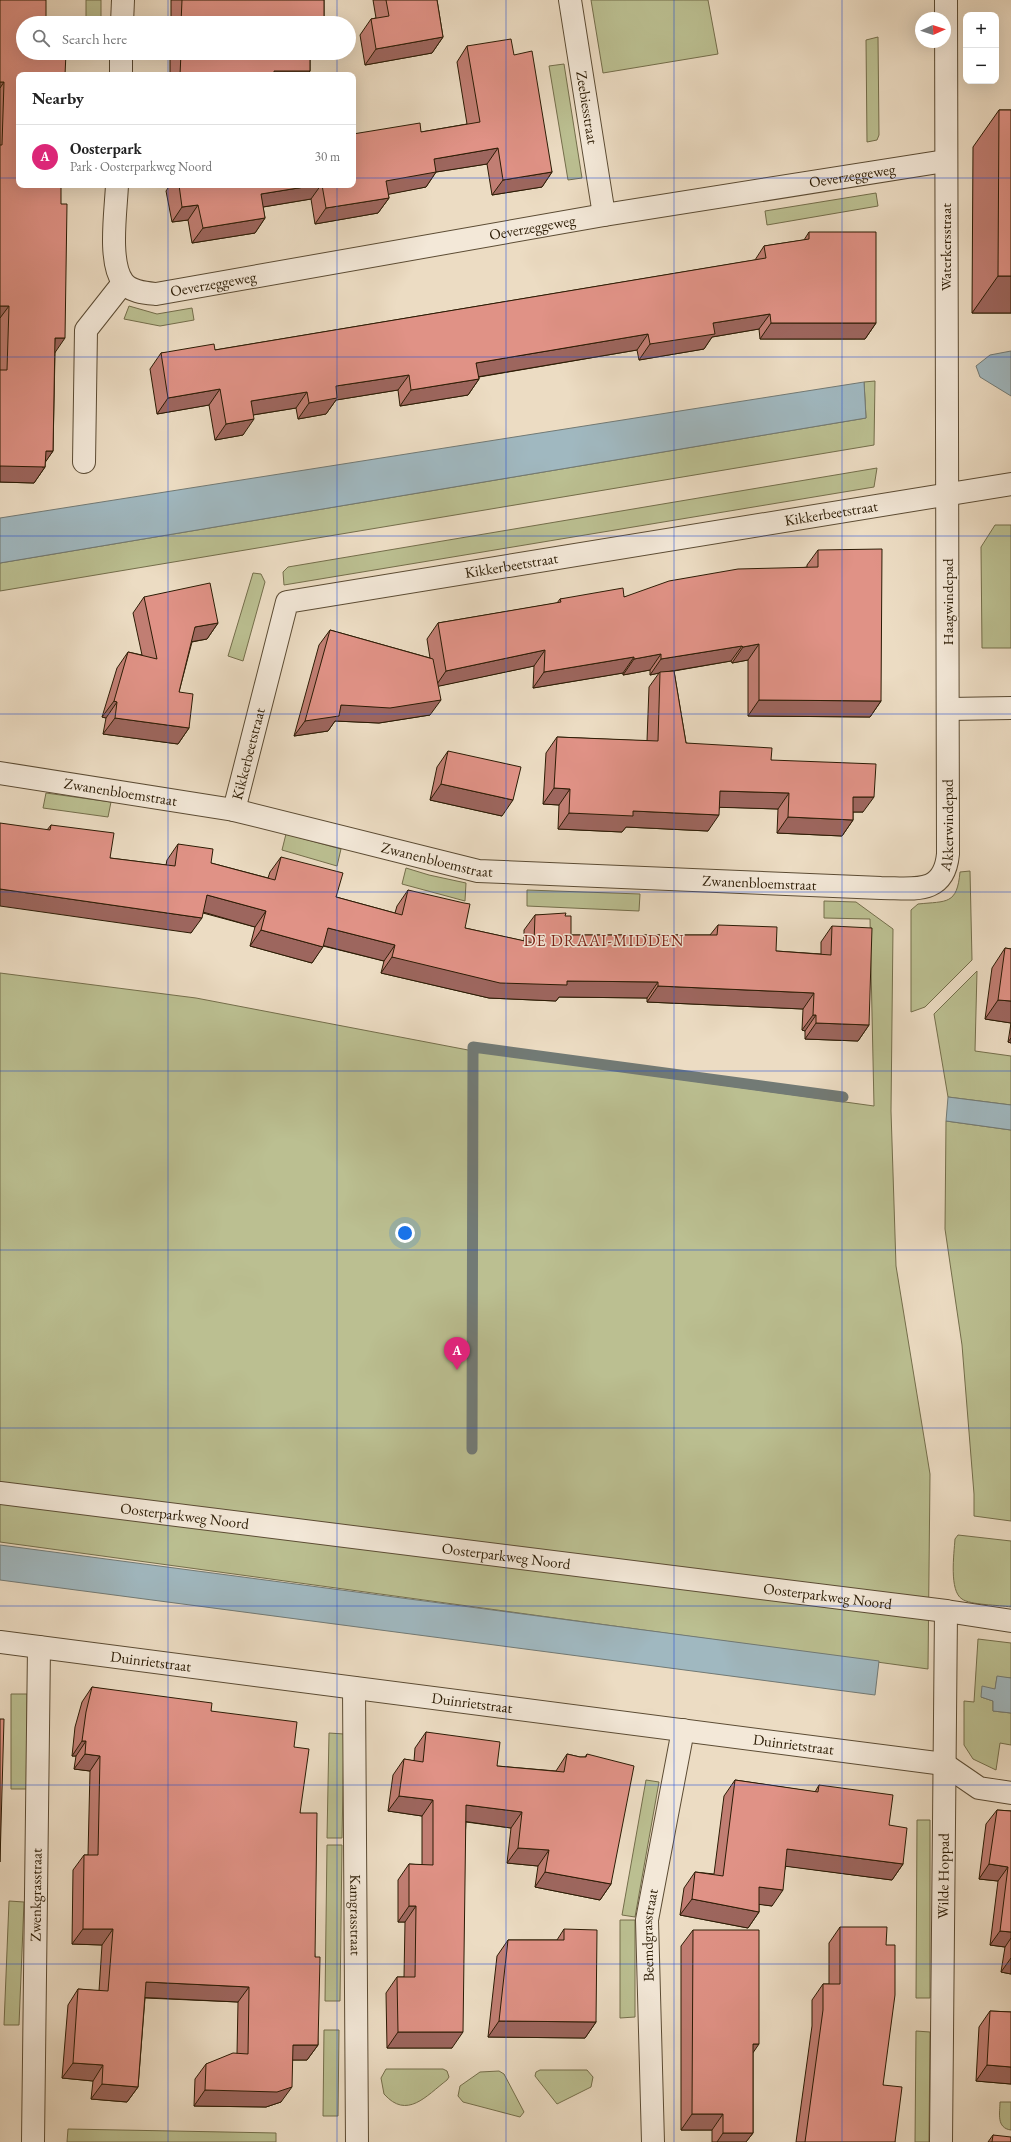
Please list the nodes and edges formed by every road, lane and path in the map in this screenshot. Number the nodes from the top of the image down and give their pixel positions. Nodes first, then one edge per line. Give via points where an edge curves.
1 (123, 0) edge
2 (570, 0) edge
3 (946, 0) edge
4 (122, 16) edge
5 (121, 60) edge
6 (121, 72) edge
7 (945, 161) junction
8 (117, 188) edge
9 (604, 215) junction
10 (123, 283) junction
11 (84, 462) dead end
12 (1011, 484) edge
13 (948, 495) junction
14 (1011, 708) edge
15 (949, 709) junction
16 (0, 773) edge
17 (234, 810) junction
18 (881, 888) joint
19 (0, 1493) edge
20 (946, 1611) junction
21 (1011, 1622) edge
22 (0, 1642) edge
23 (39, 1647) junction
24 (354, 1688) junction
25 (683, 1730) junction
26 (944, 1764) junction
27 (1011, 1793) edge
28 (33, 2142) edge
29 (358, 2142) edge
30 (653, 2142) edge
31 (940, 2142) edge

1 - 4 street
2 - 9 street, Zeebiesstraat
3 - 7 street, Waterkersstraat
5 - 6 street
7 - 9 street, Oeverzeggeweg
7 - 13 street, Waterkersstraat
8 - 10 street via 115,250
9 - 10 street, Oeverzeggeweg via 156,294 140,293
10 - 11 street via 86,330
12 - 13 street
13 - 15 street, Haagwindepad
13 - 17 street, Kikkerbeetstraat via 287,602
14 - 15 street
15 - 18 street, Akkerwindepad via 947,865 934,884 923,888
16 - 17 street, Zwanenbloemstraat
17 - 18 street, Zwanenbloemstraat via 478,871
19 - 20 street, Oosterparkweg Noord
20 - 21 street, Oosterparkweg Noord
20 - 26 street, Wilde Hoppad
22 - 23 street, Duinrietstraat
23 - 24 street, Duinrietstraat
23 - 28 street, Zwenkgrasstraat
24 - 25 street, Duinrietstraat
24 - 29 street, Kamgrasstraat
25 - 26 street, Duinrietstraat
25 - 30 street, Beemdgrasstraat via 648,1920
26 - 27 street via 979,1788
26 - 31 street, Wilde Hoppad

